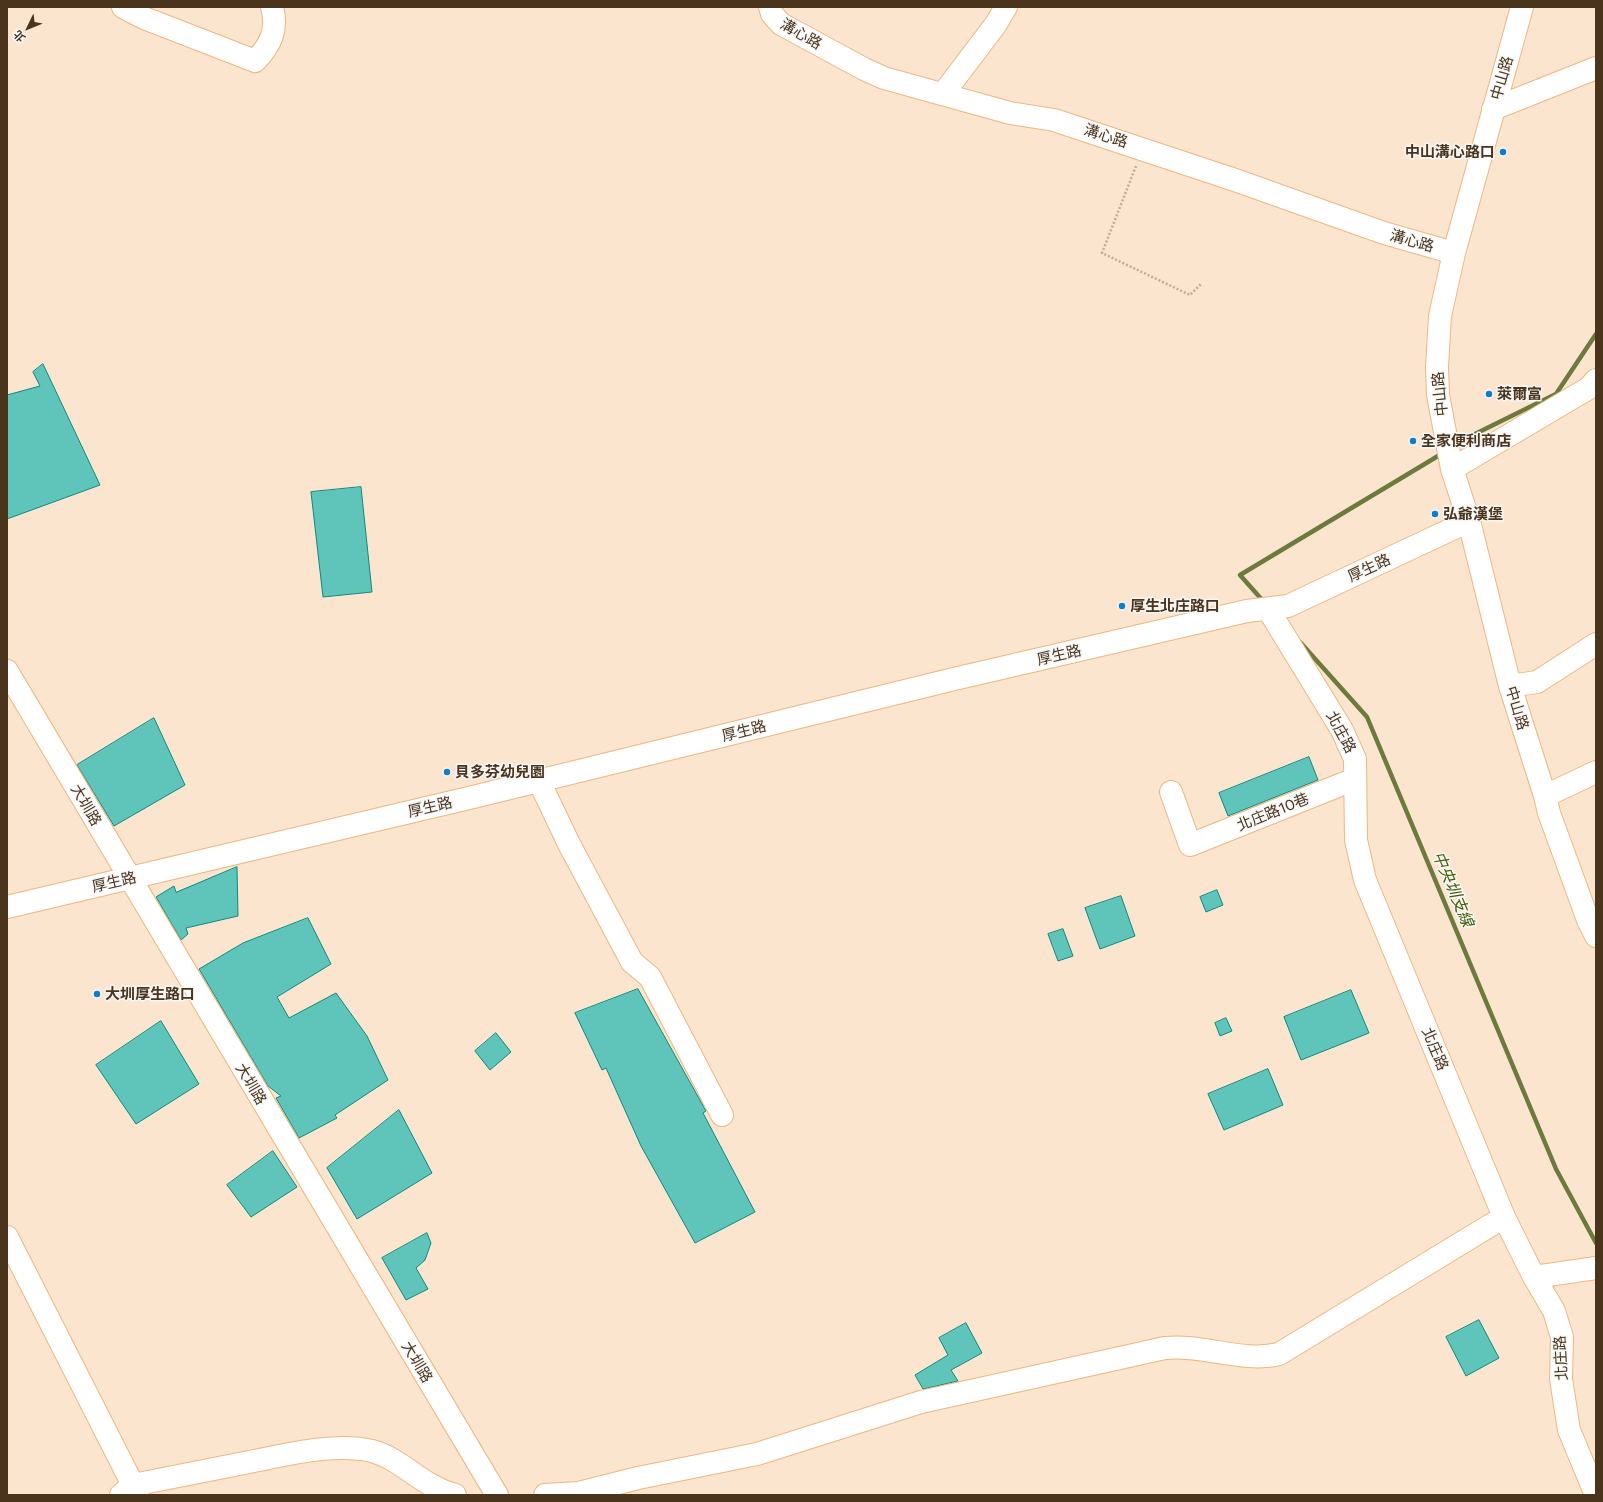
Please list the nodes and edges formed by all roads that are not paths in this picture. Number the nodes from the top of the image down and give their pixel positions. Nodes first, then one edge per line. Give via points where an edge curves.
1 (124, 7) edge
2 (272, 7) edge
3 (770, 7) edge
4 (1006, 7) edge
5 (1522, 7) edge
6 (1596, 68) edge
7 (943, 94) junction
8 (1493, 109) junction
9 (1454, 253) junction
10 (1596, 380) edge
11 (1451, 466) junction
12 (1469, 521) junction
13 (1268, 609) junction
14 (1596, 644) edge
15 (7, 672) edge
16 (1510, 686) junction
17 (1596, 772) edge
18 (1355, 779) junction
19 (540, 781) junction
20 (1171, 792) dead end
21 (1545, 796) junction
22 (129, 879) junction
23 (7, 906) edge
24 (1596, 936) edge
25 (722, 1114) dead end
26 (1504, 1217) junction
27 (7, 1237) edge
28 (1596, 1268) edge
29 (1534, 1277) junction
30 (131, 1492) edge
31 (454, 1495) edge
32 (497, 1495) edge
33 (545, 1495) edge
34 (1596, 1495) edge

1 - 2 street via 144,18 255,61 264,52 272,37
3 - 7 street, 溝心路 via 772,14 781,24 864,69 884,78
4 - 7 street
5 - 8 street, 中山路
6 - 8 street
7 - 9 street, 溝心路 via 1010,113 1054,120 1143,148 1384,233
8 - 9 street, 中山路
9 - 11 street, 中山路 via 1440,316 1437,367 1438,395
10 - 11 street via 1588,388
11 - 12 street, 中山路
12 - 13 street, 厚生路 via 1288,606
12 - 16 street, 中山路
13 - 18 street, 北庄路 via 1342,730 1355,759
13 - 19 street, 厚生路 via 1247,611 954,679
14 - 16 street via 1537,682
15 - 22 street, 大圳路
16 - 21 street, 中山路
17 - 21 street
18 - 20 street, 北庄路10巷 via 1190,845
18 - 26 street, 北庄路 via 1356,840 1365,880
19 - 22 street, 厚生路
19 - 25 street via 569,844 632,962 650,977
21 - 24 street, 中山路 via 1551,819
22 - 23 street, 厚生路
22 - 32 street, 大圳路
26 - 29 street, 北庄路
26 - 33 street via 1279,1354 1254,1357 1188,1347 1165,1348 921,1402 757,1454 638,1478 579,1493
27 - 30 street
28 - 29 street
29 - 34 street, 北庄路 via 1554,1312 1562,1337 1561,1379 1569,1430
30 - 31 street via 297,1452 356,1448 384,1455 428,1484

